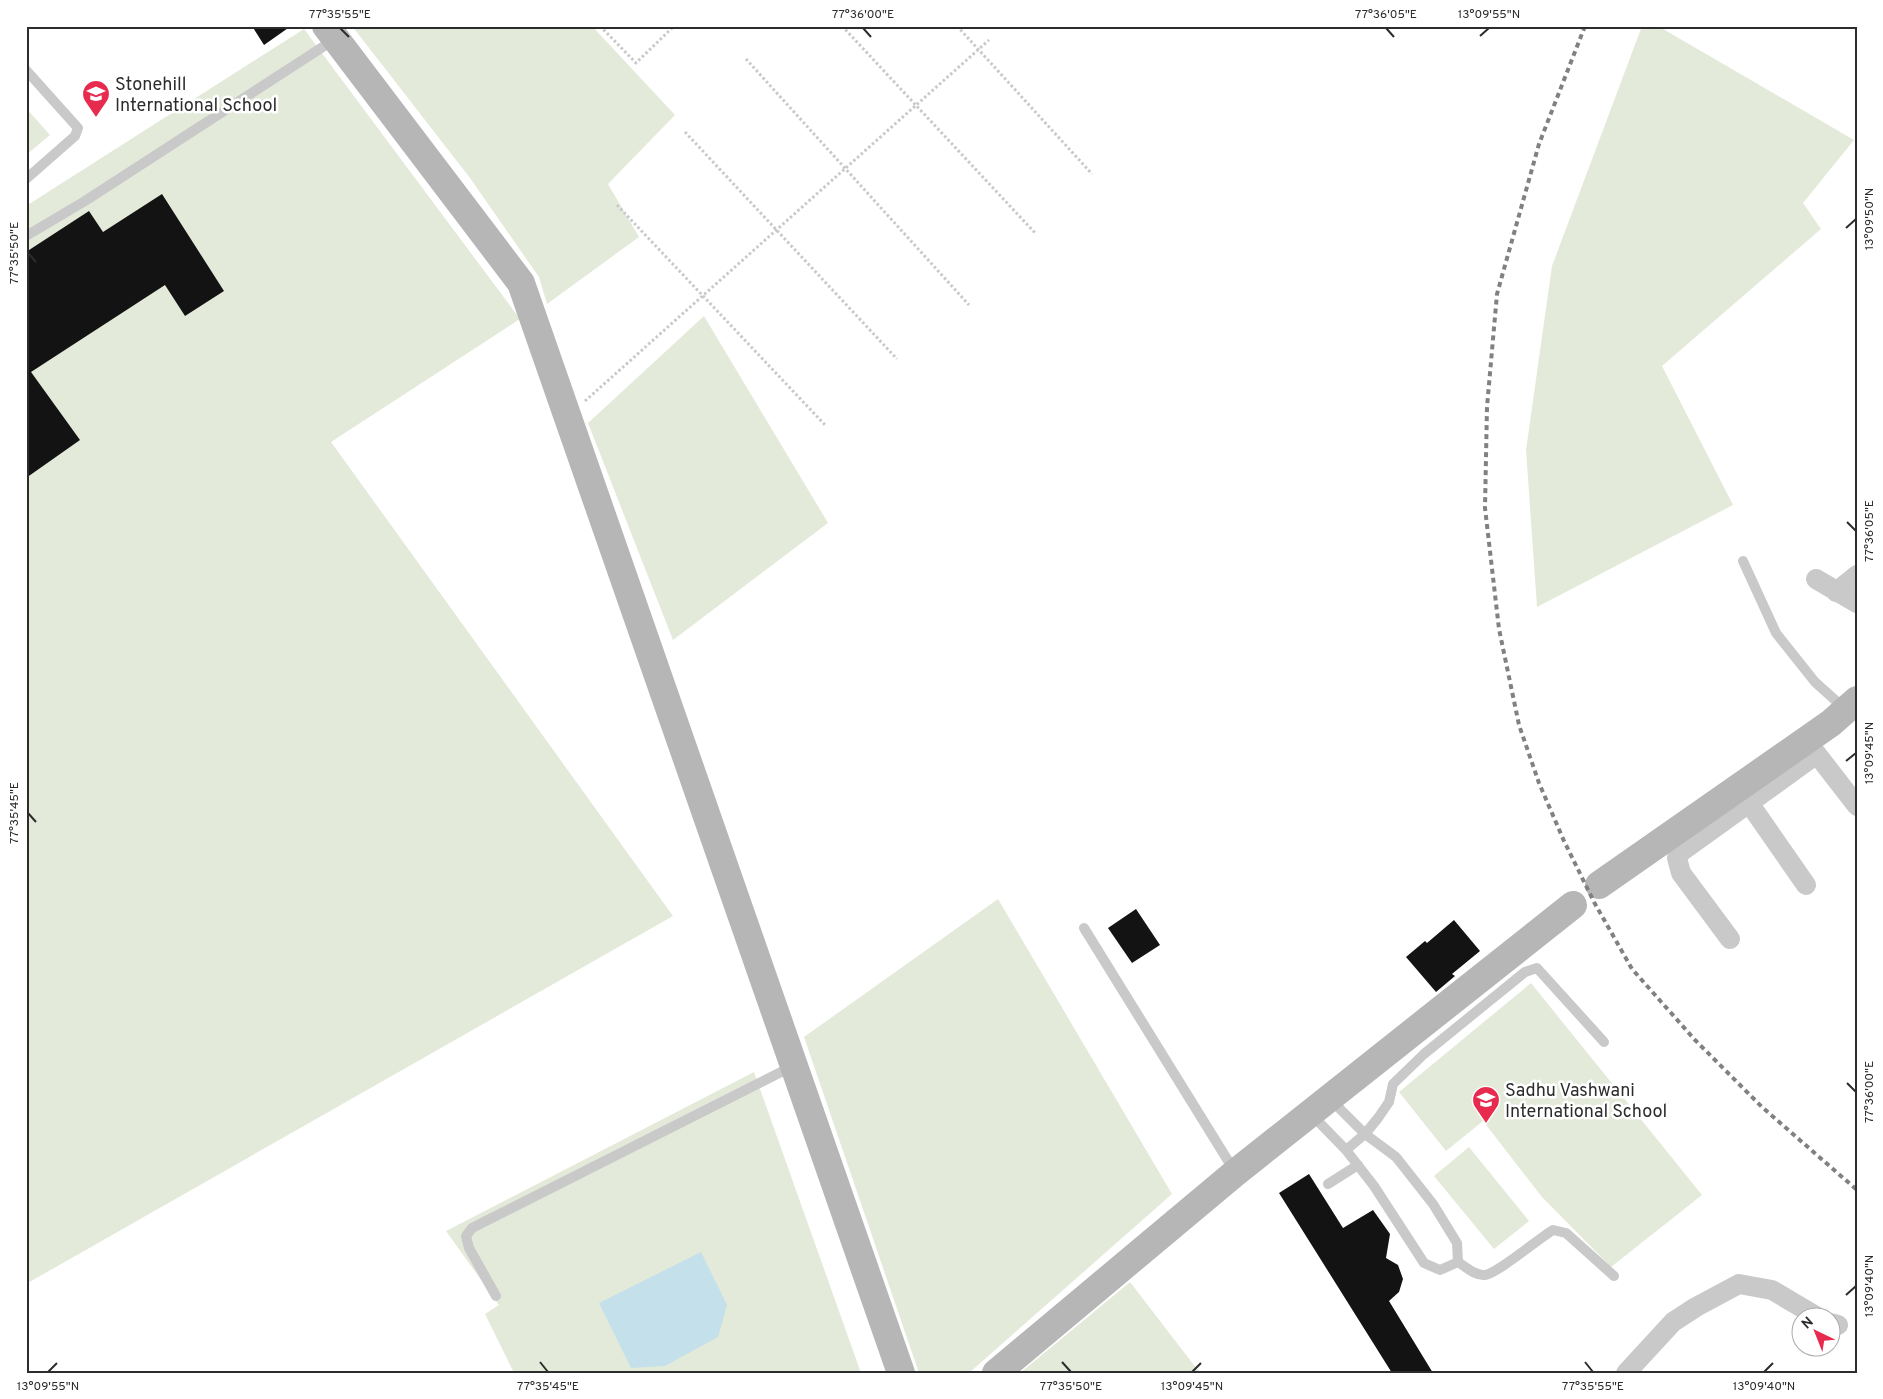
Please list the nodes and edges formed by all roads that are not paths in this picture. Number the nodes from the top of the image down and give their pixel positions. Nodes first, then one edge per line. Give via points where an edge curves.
1 (331, 32) edge
2 (26, 70) edge
3 (26, 179) edge
4 (26, 236) edge
5 (1744, 561) dead end
6 (1857, 575) edge
7 (1816, 579) dead end
8 (1836, 592) junction
9 (1857, 604) edge
10 (1851, 705) edge
11 (1812, 747) junction
12 (1749, 803) junction
13 (1857, 806) edge
14 (1599, 885) dead end
15 (1806, 885) dead end
16 (1573, 905) dead end
17 (1084, 928) dead end
18 (1730, 939) dead end
19 (1604, 1042) dead end
20 (793, 1065) junction
21 (1320, 1106) junction
22 (1365, 1134) junction
23 (1346, 1150) junction
24 (1358, 1165) junction
25 (1235, 1173) junction
26 (1328, 1184) dead end
27 (1458, 1262) junction
28 (1614, 1276) dead end
29 (496, 1296) dead end
30 (1799, 1306) edge
31 (900, 1373) edge
32 (996, 1373) edge
33 (1626, 1373) edge

1 - 4 lane via 85,201
1 - 20 main road via 521,283
2 - 3 lane via 78,128 75,136
5 - 10 lane via 1776,633 1815,682
6 - 8 street
7 - 8 street
8 - 9 street
10 - 11 main road via 1830,723
11 - 12 street
11 - 13 street
11 - 14 main road
12 - 15 street
12 - 18 street via 1677,858 1680,873
16 - 21 main road
17 - 25 lane
19 - 22 lane via 1537,968 1525,972 1424,1054 1393,1084 1389,1102
20 - 29 lane via 472,1228 466,1236 469,1248
20 - 31 main road
21 - 22 lane
21 - 23 lane
21 - 25 main road
22 - 23 lane
22 - 27 lane via 1396,1157 1433,1204 1457,1243
23 - 24 lane
24 - 26 lane
24 - 27 lane via 1424,1263 1440,1270
25 - 32 main road
27 - 28 lane via 1479,1274 1496,1272 1553,1230 1566,1233
30 - 33 street via 1772,1290 1739,1284 1673,1322

